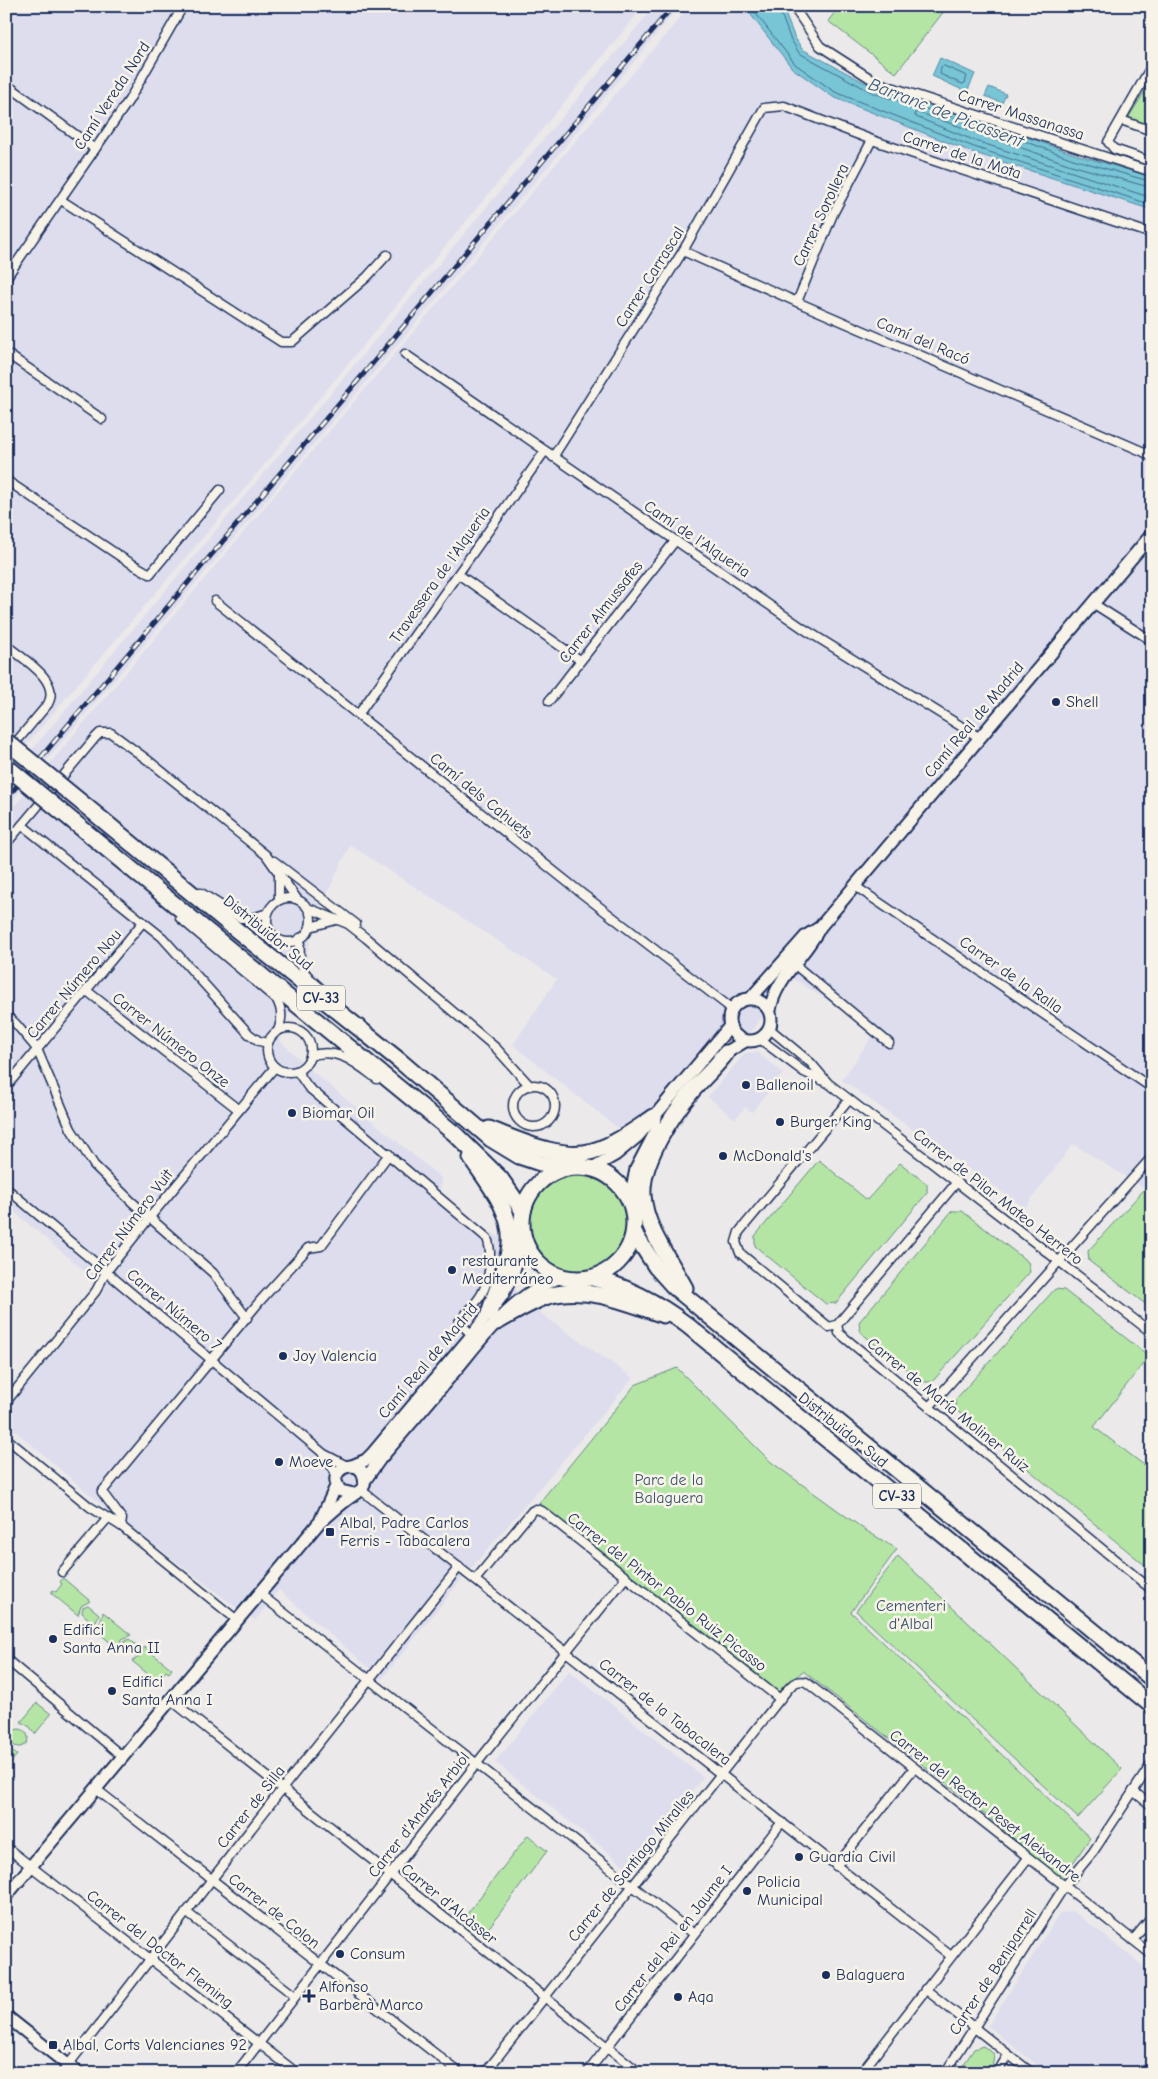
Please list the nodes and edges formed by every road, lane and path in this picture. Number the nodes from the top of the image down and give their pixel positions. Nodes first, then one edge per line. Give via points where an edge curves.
1 (183, 6) edge
2 (793, 6) edge
3 (1150, 70) edge
4 (6, 84) edge
5 (764, 108) joint
6 (1121, 120) junction
7 (1152, 132) edge
8 (872, 140) junction
9 (95, 149) junction
10 (1152, 162) edge
11 (1152, 172) edge
12 (61, 200) junction
13 (1152, 234) edge
14 (683, 251) junction
15 (387, 255) dead end
16 (6, 278) edge
17 (797, 302) junction
18 (6, 353) edge
19 (405, 354) dead end
20 (102, 419) dead end
21 (544, 451) junction
22 (553, 457) junction
23 (1152, 457) edge
24 (6, 480) edge
25 (220, 490) dead end
26 (1152, 534) edge
27 (675, 541) junction
28 (458, 574) junction
29 (215, 601) dead end
30 (1094, 604) junction
31 (1152, 641) edge
32 (6, 645) edge
33 (580, 660) junction
34 (549, 701) dead end
35 (358, 715) junction
36 (980, 738) junction
37 (6, 741) edge
38 (6, 754) edge
39 (6, 766) edge
40 (22, 825) junction
41 (6, 844) edge
42 (266, 855) junction
43 (161, 869) junction
44 (279, 875) junction
45 (855, 886) junction
46 (162, 895) junction
47 (297, 899) junction
48 (279, 900) junction
49 (308, 908) junction
50 (268, 913) junction
51 (337, 919) junction
52 (143, 922) junction
53 (310, 927) junction
54 (820, 927) junction
55 (300, 938) junction
56 (366, 938) junction
57 (795, 965) junction
58 (87, 991) junction
59 (751, 998) junction
60 (732, 1009) junction
61 (770, 1010) junction
62 (6, 1015) edge
63 (730, 1026) junction
64 (770, 1029) junction
65 (278, 1031) junction
66 (760, 1039) junction
67 (745, 1040) junction
68 (889, 1043) dead end
69 (268, 1044) junction
70 (37, 1049) junction
71 (726, 1053) junction
72 (310, 1056) junction
73 (400, 1061) junction
74 (275, 1067) junction
75 (297, 1071) junction
76 (828, 1082) junction
77 (6, 1086) edge
78 (530, 1086) junction
79 (398, 1087) junction
80 (1152, 1088) edge
81 (849, 1100) junction
82 (239, 1110) junction
83 (654, 1117) junction
84 (466, 1119) junction
85 (455, 1134) junction
86 (389, 1154) junction
87 (1152, 1157) edge
88 (566, 1168) junction
89 (592, 1168) junction
90 (957, 1182) junction
91 (6, 1188) edge
92 (630, 1199) junction
93 (523, 1211) junction
94 (150, 1217) junction
95 (634, 1233) junction
96 (523, 1237) junction
97 (1059, 1262) junction
98 (106, 1272) junction
99 (561, 1277) junction
100 (593, 1278) junction
101 (694, 1304) junction
102 (247, 1318) junction
103 (493, 1318) junction
104 (687, 1325) junction
105 (837, 1325) junction
106 (1152, 1333) edge
107 (472, 1335) junction
108 (212, 1359) junction
109 (6, 1402) edge
110 (929, 1408) junction
111 (6, 1438) edge
112 (324, 1454) junction
113 (350, 1466) junction
114 (337, 1480) junction
115 (360, 1488) junction
116 (107, 1519) junction
117 (318, 1524) junction
118 (120, 1526) junction
119 (459, 1567) junction
120 (62, 1572) dead end
121 (626, 1577) junction
122 (475, 1580) junction
123 (1152, 1590) edge
124 (260, 1594) junction
125 (237, 1620) junction
126 (566, 1652) junction
127 (6, 1659) edge
128 (369, 1678) junction
129 (1152, 1679) edge
130 (801, 1680) joint
131 (780, 1699) junction
132 (170, 1700) junction
133 (1152, 1706) edge
134 (123, 1757) junction
135 (477, 1763) junction
136 (1152, 1763) edge
137 (914, 1768) junction
138 (721, 1775) junction
139 (96, 1789) junction
140 (282, 1789) junction
141 (1133, 1791) junction
142 (1152, 1806) edge
143 (782, 1822) junction
144 (6, 1847) edge
145 (1028, 1858) junction
146 (836, 1866) junction
147 (30, 1867) junction
148 (390, 1875) junction
149 (212, 1880) junction
150 (632, 1886) junction
151 (1064, 1887) junction
152 (6, 1896) edge
153 (186, 1912) junction
154 (1152, 1917) edge
155 (694, 1934) junction
156 (1133, 1940) junction
157 (1152, 1955) edge
158 (951, 1956) junction
159 (150, 1960) junction
160 (320, 1964) junction
161 (925, 1989) junction
162 (295, 1996) junction
163 (544, 1996) junction
164 (6, 2016) edge
165 (974, 2027) junction
166 (259, 2043) junction
167 (607, 2047) junction
168 (1008, 2055) junction
169 (65, 2069) edge
170 (862, 2072) edge
171 (78, 2073) edge
172 (236, 2073) edge
173 (297, 2073) edge
174 (460, 2073) edge
175 (485, 2073) edge
176 (587, 2073) edge
177 (640, 2073) edge
178 (945, 2073) edge
179 (997, 2073) edge
180 (1032, 2073) edge

1 - 9 street, Camí Vereda Nord via 129,100
2 - 11 street, Carrer Massanassa via 820,46 876,82
3 - 6 street
4 - 9 street
5 - 8 street, Carrer de la Mota via 784,106
5 - 14 street, Carrer Carrascal
6 - 7 street
6 - 10 street via 1108,142 1114,149
8 - 13 street, Carrer de la Mota
8 - 17 street, Carrer Sorollera via 833,214
9 - 12 street, Camí Vereda Nord
12 - 15 street via 281,342 292,342 367,277
12 - 16 street, Camí Vereda Nord
14 - 17 street, Camí del Racó
14 - 22 street, Carrer Carrascal
17 - 23 street, Camí del Racó
18 - 20 street
19 - 21 street, Camí de l'Alqueria
21 - 22 street, Camí de l'Alqueria
21 - 28 street, Travessera de l'Alqueria
22 - 27 street, Camí de l'Alqueria
24 - 25 street via 150,574
26 - 30 street, Camí Real de Madrid
27 - 33 street, Carrer Almussafes
27 - 36 street, Camí de l'Alqueria via 804,629
28 - 33 street
28 - 35 street, Travessera de l'Alqueria
29 - 35 street, Camí dels Cahuets
30 - 31 street
30 - 36 street, Camí Real de Madrid
32 - 38 street via 40,673 51,687 52,697
33 - 34 street, Carrer Almussafes
35 - 60 street, Camí dels Cahuets
36 - 45 street, Camí Real de Madrid
37 - 43 highway, Distribuïdor Sud / CV-33, bridge
39 - 46 highway, CV-33, bridge
40 - 41 street
40 - 42 street via 95,738 106,733 149,761
40 - 52 street
42 - 44 street
42 - 56 street via 357,925
43 - 50 street via 241,918
43 - 73 highway, Distribuïdor Sud / CV-33
44 - 47 street
44 - 48 street
45 - 54 street, Camí Real de Madrid
45 - 80 street, Carrer de la Ralla
46 - 65 street via 179,918 277,1000 282,1009
46 - 79 highway, CV-33
47 - 48 street
47 - 49 street
48 - 50 street
49 - 51 street
49 - 53 street
50 - 55 street via 268,926 275,936 287,941
51 - 53 street
51 - 56 street
52 - 58 street, Carrer Número Nou
52 - 69 street via 162,938 249,1034
53 - 55 street
54 - 57 street, Camí Real de Madrid
54 - 59 street, Camí Real de Madrid via 806,936
55 - 73 street via 299,962 309,978 390,1047
56 - 78 street via 496,1048
57 - 61 street, Camí Real de Madrid via 776,990
57 - 68 street
58 - 70 street, Carrer Número Nou
58 - 82 street, Carrer Número Onze
59 - 60 street via 741,1000
59 - 61 street via 762,1001
60 - 63 street
61 - 64 street
62 - 70 street
63 - 67 street via 737,1036
63 - 83 street
64 - 66 street
64 - 76 street, Carrer de Pilar Mateo Herrero via 811,1063
65 - 69 street
65 - 72 street via 292,1029 305,1036
66 - 67 street
66 - 76 street, Carrer de Pilar Mateo Herrero via 804,1072
67 - 71 street
69 - 74 street via 268,1056
70 - 77 street, Carrer Número Nou
70 - 94 street via 71,1128 94,1165
71 - 92 street via 713,1060 693,1081 660,1125 636,1169
71 - 101 highway via 677,1111 656,1147 644,1182 643,1196 655,1235
72 - 75 street
72 - 79 street via 340,1054 379,1080
73 - 84 highway, Distribuïdor Sud / CV-33
74 - 75 street via 285,1072
74 - 82 street, Carrer Número Vuit
75 - 86 street via 308,1087
76 - 81 street, Carrer de Pilar Mateo Herrero
78 - 78 street via 516,1095 514,1107 522,1123 539,1126 550,1120 555,1102 543,1086
79 - 85 highway, CV-33
81 - 90 street, Carrer de Pilar Mateo Herrero
81 - 105 street, Carrer de María Moliner Ruiz via 739,1232 736,1242 740,1254 829,1327
82 - 94 street, Carrer Número Vuit
83 - 84 highway via 606,1146 579,1154 527,1144
83 - 89 street via 627,1146
84 - 88 highway, Distribuïdor Sud / CV-33 via 519,1156
85 - 93 highway, CV-33 via 500,1178
85 - 103 highway via 491,1187 510,1229 508,1257
86 - 102 street via 321,1246 308,1248
86 - 107 street via 487,1238 489,1272 482,1294 459,1322
87 - 97 street
88 - 89 highway, CV-33
88 - 93 highway, CV-33 via 538,1183 528,1196
89 - 92 highway, CV-33 via 608,1174
90 - 97 street, Carrer de Pilar Mateo Herrero
90 - 105 street
91 - 98 street, Carrer Número 7
92 - 95 highway, CV-33
93 - 96 highway, CV-33
94 - 98 street, Carrer Número Vuit
94 - 102 street via 213,1273
95 - 100 highway, CV-33 via 630,1248 620,1262
95 - 101 highway, Distribuïdor Sud / CV-33 via 656,1267
96 - 99 highway, CV-33 via 531,1254 544,1268
96 - 103 street, Camí Real de Madrid via 509,1283
97 - 106 street, Carrer de Pilar Mateo Herrero
97 - 110 street
98 - 108 street, Carrer Número 7
98 - 109 street, Carrer Número Vuit via 96,1291
99 - 100 highway, CV-33
99 - 103 street, Camí Real de Madrid via 523,1296
100 - 104 highway, Distribuïdor Sud / CV-33 via 638,1293
101 - 129 highway, Distribuïdor Sud / CV-33
102 - 108 street
103 - 104 highway via 556,1294 575,1293 629,1303
103 - 107 street, Camí Real de Madrid
103 - 115 street, Camí Real de Madrid
104 - 133 highway, Distribuïdor Sud / CV-33
105 - 110 street, Carrer de María Moliner Ruiz via 839,1333
107 - 113 street, Camí Real de Madrid via 372,1454 359,1464
108 - 112 street, Carrer Número 7
108 - 118 street via 102,1492 122,1519
110 - 123 street, Carrer de María Moliner Ruiz
111 - 116 street
112 - 113 street, Carrer Número 7
112 - 114 street, Carrer Número 7
113 - 114 street via 339,1471
113 - 115 street via 360,1469
114 - 115 street via 341,1492
114 - 117 street
115 - 117 street, Camí Real de Madrid
115 - 119 street, Carrer de la Tabacalera
116 - 118 street
116 - 120 street
117 - 124 street
118 - 125 street
119 - 122 street, Carrer de la Tabacalera
119 - 128 street, Carrer de Silla
121 - 122 street, Carrer del Pintor Pablo Ruiz Picasso via 536,1509
121 - 126 street, Carrer d'Andrés Arbiol
121 - 131 street, Carrer del Pintor Pablo Ruiz Picasso
122 - 126 street, Carrer de la Tabacalera
124 - 125 street
124 - 128 street
125 - 132 street
126 - 135 street, Carrer d'Andrés Arbiol
126 - 138 street, Carrer de la Tabacalera
127 - 134 street
128 - 135 street
128 - 140 street, Carrer de Silla
130 - 131 street, Carrer de Santiago Miralles via 794,1682
130 - 137 street, Carrer del Rector Peset Aleixandre
131 - 138 street, Carrer de Santiago Miralles
132 - 134 street
132 - 140 street, Carrer d'Alcàsser
134 - 139 street
135 - 148 street, Carrer d'Andrés Arbiol
135 - 150 street
136 - 141 street, Carrer de Beniparrell
137 - 145 street, Carrer del Rector Peset Aleixandre
137 - 146 street
138 - 143 street, Carrer de la Tabacalera
138 - 150 street, Carrer de Santiago Miralles
139 - 147 street
139 - 149 street, Carrer de Colon
140 - 148 street, Carrer d'Alcàsser
140 - 149 street, Carrer de Silla
141 - 142 street
141 - 151 street, Carrer de Beniparrell via 1093,1852
143 - 146 street, Carrer de la Tabacalera
143 - 155 street, Carrer del Rei en Jaume I
144 - 147 street, Carrer del Doctor Fleming
145 - 151 street, Carrer del Rector Peset Aleixandre
145 - 158 street
146 - 158 street, Carrer de la Tabacalera
147 - 152 street
147 - 159 street, Carrer del Doctor Fleming
148 - 160 street, Carrer d'Andrés Arbiol
148 - 163 street, Carrer d'Alcàsser
149 - 153 street, Carrer de Silla
149 - 160 street, Carrer de Colon
150 - 155 street
150 - 163 street, Carrer de Santiago Miralles
151 - 156 street, Carrer del Rector Peset Aleixandre
151 - 165 street, Carrer de Beniparrell
153 - 159 street, Carrer de Silla
153 - 162 street
154 - 156 street
155 - 167 street, Carrer del Rei en Jaume I
156 - 157 street, Carrer del Rector Peset Aleixandre
158 - 161 street
159 - 166 street, Carrer del Doctor Fleming
159 - 169 street, Carrer de Silla
160 - 162 street, Carrer d'Andrés Arbiol
160 - 174 street, Carrer de Colon
161 - 165 street
161 - 170 street
162 - 166 street, Carrer d'Andrés Arbiol
163 - 167 street, Carrer d'Alcàsser
163 - 175 street, Carrer de Santiago Miralles
164 - 169 street
165 - 168 street
165 - 178 street, Carrer de Beniparrell
166 - 172 street, Carrer d'Andrés Arbiol
166 - 173 street, Carrer del Doctor Fleming
167 - 176 street, Carrer del Rei en Jaume I
167 - 177 street, Carrer d'Alcàsser
168 - 179 street
168 - 180 street
169 - 171 street

